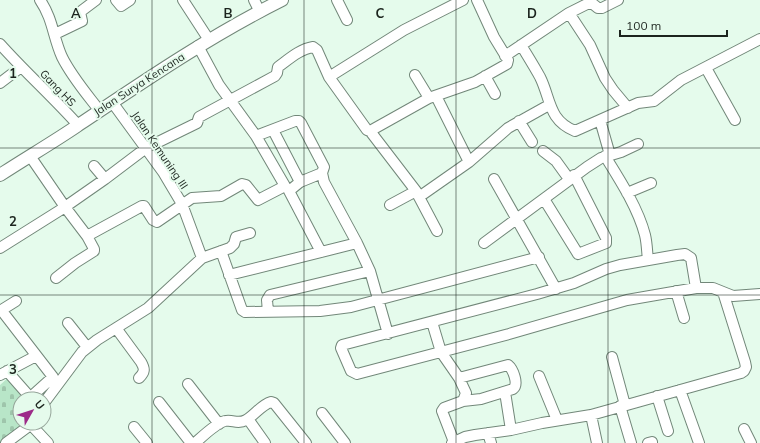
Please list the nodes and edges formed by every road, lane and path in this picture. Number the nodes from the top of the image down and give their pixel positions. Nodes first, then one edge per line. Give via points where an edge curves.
1 (40, 0) edge
2 (96, 0) edge
3 (116, 0) edge
4 (130, 0) edge
5 (183, 0) edge
6 (254, 0) edge
7 (282, 0) edge
8 (338, 0) edge
9 (463, 0) edge
10 (476, 0) edge
11 (618, 0) edge
12 (260, 12) junction
13 (569, 13) junction
14 (348, 20) dead end
15 (55, 34) junction
16 (760, 39) edge
17 (209, 40) junction
18 (521, 45) junction
19 (198, 46) junction
20 (2, 49) edge
21 (506, 60) junction
22 (21, 67) junction
23 (706, 68) junction
24 (415, 75) dead end
25 (485, 76) junction
26 (329, 77) junction
27 (0, 83) edge
28 (495, 94) dead end
29 (433, 97) junction
30 (230, 101) junction
31 (112, 102) junction
32 (549, 105) junction
33 (628, 108) junction
34 (99, 110) junction
35 (600, 120) junction
36 (735, 120) dead end
37 (519, 121) junction
38 (78, 126) junction
39 (370, 131) junction
40 (274, 132) dead end
41 (256, 136) junction
42 (532, 142) dead end
43 (638, 144) dead end
44 (146, 148) junction
45 (543, 151) dead end
46 (30, 156) junction
47 (608, 156) junction
48 (469, 162) junction
49 (94, 166) dead end
50 (322, 173) junction
51 (0, 175) edge
52 (572, 177) junction
53 (105, 179) junction
54 (494, 179) dead end
55 (300, 182) junction
56 (652, 183) dead end
57 (627, 193) junction
58 (418, 194) junction
59 (544, 199) junction
60 (182, 204) junction
61 (390, 205) dead end
62 (65, 207) junction
63 (517, 218) junction
64 (437, 231) dead end
65 (250, 233) dead end
66 (87, 236) junction
67 (357, 243) junction
68 (484, 243) dead end
69 (1, 244) edge
70 (221, 251) junction
71 (320, 252) junction
72 (539, 257) junction
73 (202, 258) junction
74 (648, 260) junction
75 (370, 271) junction
76 (229, 275) junction
77 (56, 278) dead end
78 (696, 288) junction
79 (556, 289) junction
80 (676, 291) junction
81 (723, 292) junction
82 (760, 294) edge
83 (378, 300) junction
84 (16, 301) dead end
85 (1, 311) edge
86 (268, 312) junction
87 (684, 318) dead end
88 (432, 322) junction
89 (68, 323) dead end
90 (116, 328) junction
91 (388, 334) junction
92 (88, 347) junction
93 (441, 352) junction
94 (36, 356) junction
95 (612, 357) dead end
96 (2, 373) edge
97 (539, 376) dead end
98 (139, 378) dead end
99 (459, 378) junction
100 (188, 384) dead end
101 (680, 390) junction
102 (52, 392) edge
103 (504, 392) junction
104 (657, 396) junction
105 (463, 401) junction
106 (159, 402) dead end
107 (622, 405) junction
108 (322, 413) dead end
109 (591, 415) junction
110 (248, 419) junction
111 (557, 420) junction
112 (219, 424) junction
113 (134, 427) dead end
114 (744, 429) dead end
115 (511, 430) junction
116 (22, 431) edge
117 (37, 431) edge
118 (668, 431) dead end
119 (490, 438) edge
120 (453, 442) edge
121 (6, 443) edge
122 (48, 443) edge
123 (147, 443) edge
124 (191, 443) edge
125 (195, 443) edge
126 (265, 443) edge
127 (306, 443) edge
128 (345, 443) edge
129 (597, 443) edge
130 (631, 443) edge
131 (699, 443) edge
132 (751, 443) edge

1 - 15 street via 47,10
2 - 15 street via 80,12 82,21
3 - 4 street via 121,6
5 - 17 street
6 - 12 street
7 - 12 main road, Jalan Surya Kencana
8 - 14 street
9 - 26 street via 404,30
10 - 21 street
11 - 13 street via 602,8 587,4
12 - 17 main road, Jalan Surya Kencana
13 - 18 street
13 - 33 street via 590,45 605,78
15 - 34 street via 68,68
16 - 23 street
17 - 19 main road, Jalan Surya Kencana
18 - 21 street
18 - 32 street via 540,77
19 - 30 street
19 - 31 main road, Jalan Surya Kencana
20 - 22 street, Gang HS
21 - 25 street
22 - 27 street
22 - 38 street, Gang HS
23 - 33 street via 681,80 654,101 638,103
23 - 36 street
24 - 29 street
25 - 28 street
25 - 29 street
26 - 30 street via 317,50 313,47 300,52 278,67 275,76
26 - 39 street
29 - 39 street
29 - 48 street
30 - 41 street
30 - 44 street via 199,117 197,123
31 - 34 main road, Jalan Surya Kencana
31 - 44 street, Jalan Kemuning III
32 - 35 street via 563,124 575,131
32 - 37 street
33 - 35 street
34 - 38 main road, Jalan Surya Kencana
35 - 47 street
37 - 42 street
37 - 48 street
38 - 46 main road, Jalan Surya Kencana
39 - 58 street
40 - 55 street
41 - 50 street via 300,121 324,167
41 - 60 street via 284,187 258,200 244,183 221,196 196,197
43 - 47 street
44 - 53 street
44 - 60 street, Jalan Kemuning III
45 - 52 street
46 - 51 main road, Jalan Surya Kencana
46 - 62 street
47 - 52 street
47 - 57 street
48 - 58 street
49 - 53 street
50 - 55 street
50 - 67 street via 324,182
52 - 59 street
52 - 59 street via 606,238 606,243 578,254
53 - 62 street
54 - 63 street
55 - 71 street via 289,192
56 - 57 street
57 - 74 street via 644,232
58 - 61 street
58 - 64 street
59 - 63 street
60 - 66 street via 157,222 142,206
60 - 73 street, Jalan Kemuning III
62 - 66 street
62 - 69 street
63 - 68 street
63 - 72 street
65 - 70 street via 236,237 232,246
66 - 77 street via 94,251
67 - 71 street
67 - 75 street
70 - 73 street
70 - 76 street
71 - 76 street
72 - 79 street
72 - 83 street
73 - 90 street via 148,308
74 - 78 street via 686,254 690,256
74 - 79 street via 606,269
75 - 83 street
75 - 86 street via 270,295 267,300
76 - 86 street via 242,310
78 - 80 street
78 - 81 street via 713,288
79 - 88 street
80 - 87 street
80 - 93 street via 627,300
81 - 82 street via 733,296
81 - 101 street via 746,367 734,376
83 - 86 street via 320,311
83 - 91 street
84 - 85 street
85 - 94 street
88 - 91 street
88 - 93 street
89 - 92 street
90 - 92 street
90 - 98 street via 142,362 144,374
91 - 93 street via 342,345 342,354 351,371 356,374
92 - 102 street
93 - 99 street
94 - 96 street
94 - 96 street via 53,377 32,395
95 - 107 street
97 - 111 street
99 - 103 street via 510,365 516,386
99 - 105 street via 466,393
100 - 112 street
101 - 104 street
101 - 131 street
103 - 105 street
103 - 115 street
104 - 107 street
104 - 118 street
105 - 120 street via 444,408 442,412
106 - 124 street
107 - 109 street
107 - 130 street
108 - 128 street
109 - 111 street
109 - 129 street
110 - 112 street via 238,423 225,421
110 - 126 street
110 - 127 street via 264,406 274,403
111 - 115 street
112 - 125 street
113 - 123 street
114 - 132 street
115 - 119 street
116 - 121 street
117 - 122 street
119 - 120 street via 465,437

